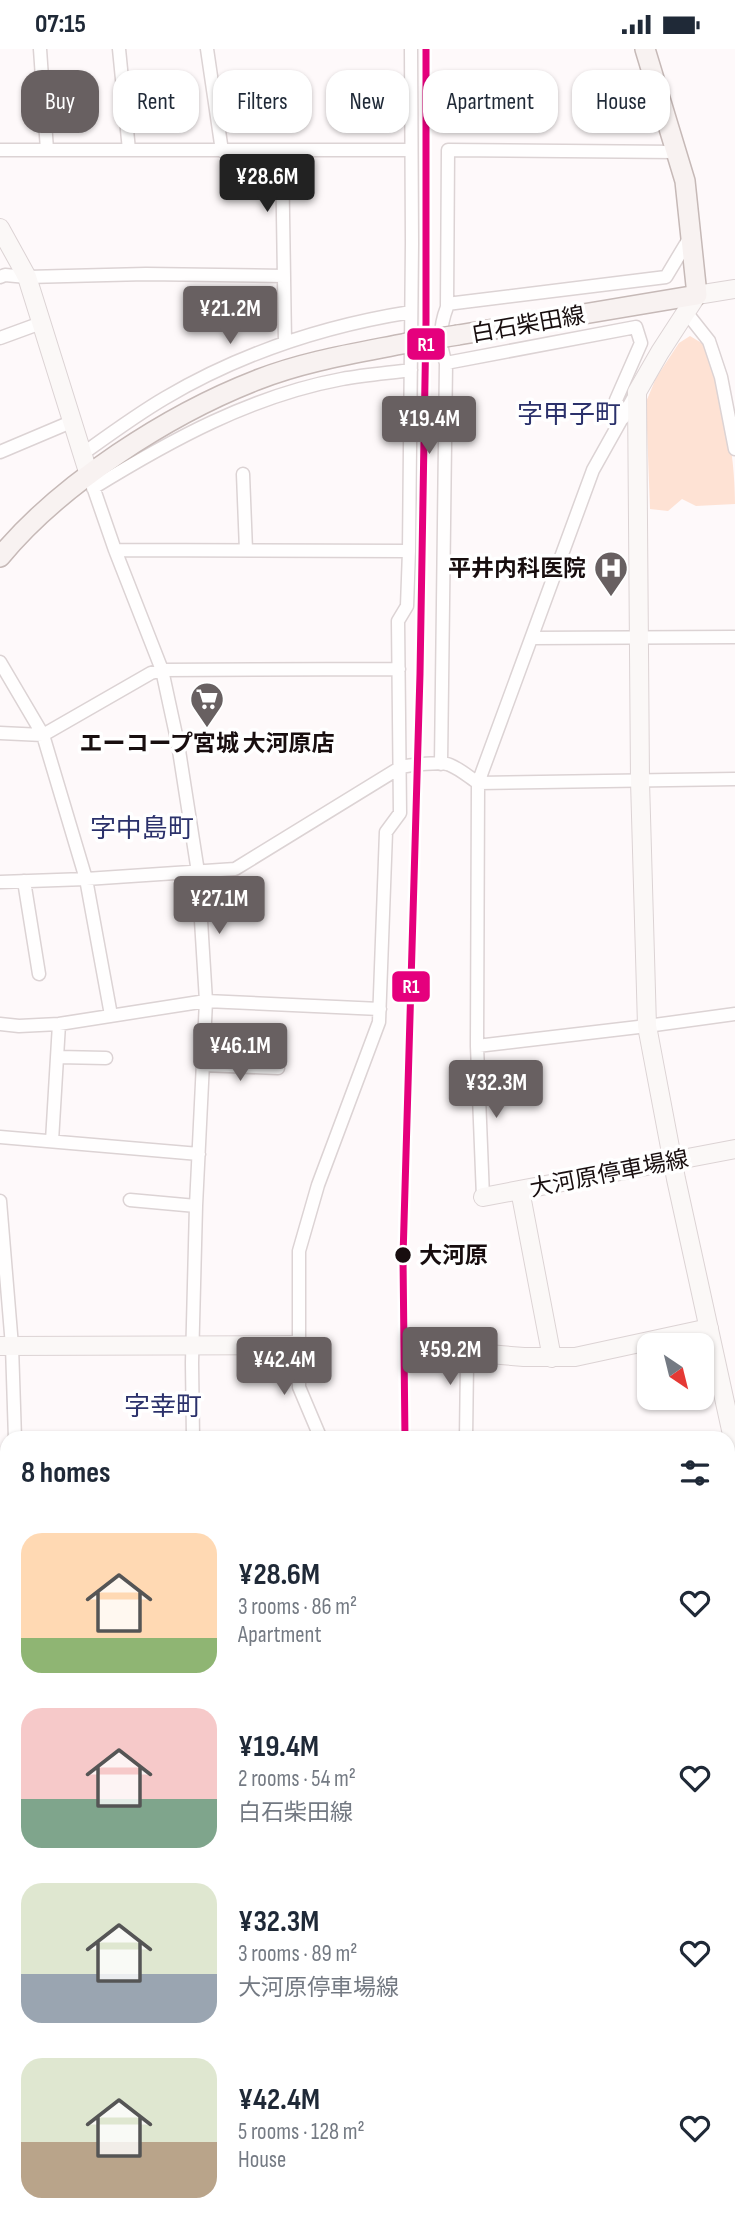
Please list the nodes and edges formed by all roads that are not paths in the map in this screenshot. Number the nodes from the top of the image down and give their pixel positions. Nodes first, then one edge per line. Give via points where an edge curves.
1 (40, 49) edge
2 (118, 49) edge
3 (207, 49) edge
4 (411, 49) edge
5 (645, 49) edge
6 (1, 147) edge
7 (47, 150) junction
8 (129, 150) junction
9 (411, 150) junction
10 (222, 151) junction
11 (282, 151) junction
12 (677, 152) junction
13 (0, 228) edge
14 (690, 236) junction
15 (0, 277) edge
16 (27, 277) junction
17 (284, 277) junction
18 (726, 290) edge
19 (697, 295) junction
20 (447, 304) junction
21 (411, 312) junction
22 (686, 312) junction
23 (41, 323) junction
24 (0, 338) edge
25 (285, 342) junction
26 (446, 363) junction
27 (411, 370) junction
28 (637, 392) junction
29 (623, 418) junction
30 (71, 422) junction
31 (735, 449) edge
32 (0, 452) edge
33 (82, 455) junction
34 (243, 474) dead end
35 (91, 482) junction
36 (115, 550) junction
37 (246, 550) junction
38 (409, 551) junction
39 (0, 557) edge
40 (735, 637) edge
41 (532, 638) junction
42 (639, 638) junction
43 (0, 661) edge
44 (162, 670) junction
45 (399, 670) junction
46 (0, 733) edge
47 (43, 735) junction
48 (441, 764) junction
49 (401, 767) junction
50 (735, 779) edge
51 (640, 781) junction
52 (478, 783) junction
53 (198, 872) junction
54 (86, 880) junction
55 (24, 881) junction
56 (0, 882) edge
57 (39, 974) dead end
58 (206, 1001) junction
59 (380, 1009) junction
60 (735, 1014) edge
61 (111, 1015) junction
62 (0, 1024) edge
63 (59, 1024) junction
64 (647, 1026) junction
65 (477, 1046) junction
66 (58, 1056) junction
67 (106, 1058) dead end
68 (203, 1065) junction
69 (278, 1068) dead end
70 (0, 1137) edge
71 (52, 1141) junction
72 (735, 1149) edge
73 (198, 1154) junction
74 (672, 1161) junction
75 (520, 1190) junction
76 (483, 1197) joint
77 (130, 1201) dead end
78 (196, 1206) junction
79 (0, 1209) edge
80 (709, 1328) junction
81 (298, 1345) junction
82 (6, 1346) edge
83 (193, 1346) junction
84 (477, 1353) joint
85 (552, 1358) junction
86 (14, 1431) edge
87 (193, 1431) edge
88 (318, 1431) edge
89 (466, 1431) edge
90 (731, 1431) edge

1 - 7 street
2 - 8 street
3 - 10 street
4 - 9 street
5 - 12 main road
6 - 7 street
7 - 8 street
8 - 10 street
9 - 11 street
9 - 21 street
10 - 11 street
11 - 17 street
12 - 14 main road
12 - 20 street via 448,150
13 - 16 street
14 - 19 main road
14 - 20 street via 666,278
15 - 16 street
16 - 17 street
16 - 23 street
17 - 25 street
18 - 19 street
19 - 22 street
19 - 35 main road, 白石柴田線, bridge via 311,362 200,404
20 - 26 street via 441,351
21 - 25 street
21 - 27 street
22 - 28 street
22 - 31 street via 709,341 722,377
23 - 24 street
23 - 30 street
25 - 33 street via 166,398
26 - 29 street via 636,327 641,342 617,401
26 - 48 street
27 - 35 street via 342,379 248,406
27 - 38 street
28 - 29 street
28 - 42 street
29 - 41 street via 593,470
30 - 32 street
30 - 33 street
33 - 35 street
34 - 37 street
35 - 36 street
35 - 39 main road, 白石柴田線 via 34,521
36 - 37 street
36 - 44 street
37 - 38 street
38 - 45 street via 407,606 398,621
40 - 42 street
41 - 42 street
41 - 52 street
42 - 51 street
43 - 47 street
44 - 45 street
44 - 47 street
44 - 53 street
45 - 49 street
46 - 47 street
47 - 54 street
48 - 49 street
48 - 52 street via 448,763
49 - 53 street via 244,865
49 - 59 street via 400,813 386,832
50 - 51 street
51 - 52 street
51 - 64 street
52 - 65 street
53 - 54 street
53 - 58 street
54 - 55 street
54 - 61 street
55 - 56 street
55 - 57 street
58 - 59 street
58 - 61 street
58 - 68 street
59 - 81 street via 317,1185 299,1251
60 - 64 street
61 - 63 street
62 - 63 street
63 - 66 street
64 - 65 street
64 - 74 street
65 - 76 street
66 - 67 street
66 - 71 street
68 - 69 street
68 - 73 street
70 - 71 street
71 - 73 street
72 - 74 street, 大河原停車場線
73 - 78 street
74 - 75 street, 大河原停車場線
74 - 80 street
75 - 76 street, 大河原停車場線
75 - 85 street
77 - 78 street
78 - 83 street
79 - 82 street
80 - 85 street
80 - 90 street
81 - 83 street
81 - 88 street via 299,1387
82 - 83 street
82 - 86 street
83 - 87 street
84 - 85 street
84 - 89 street via 467,1362

